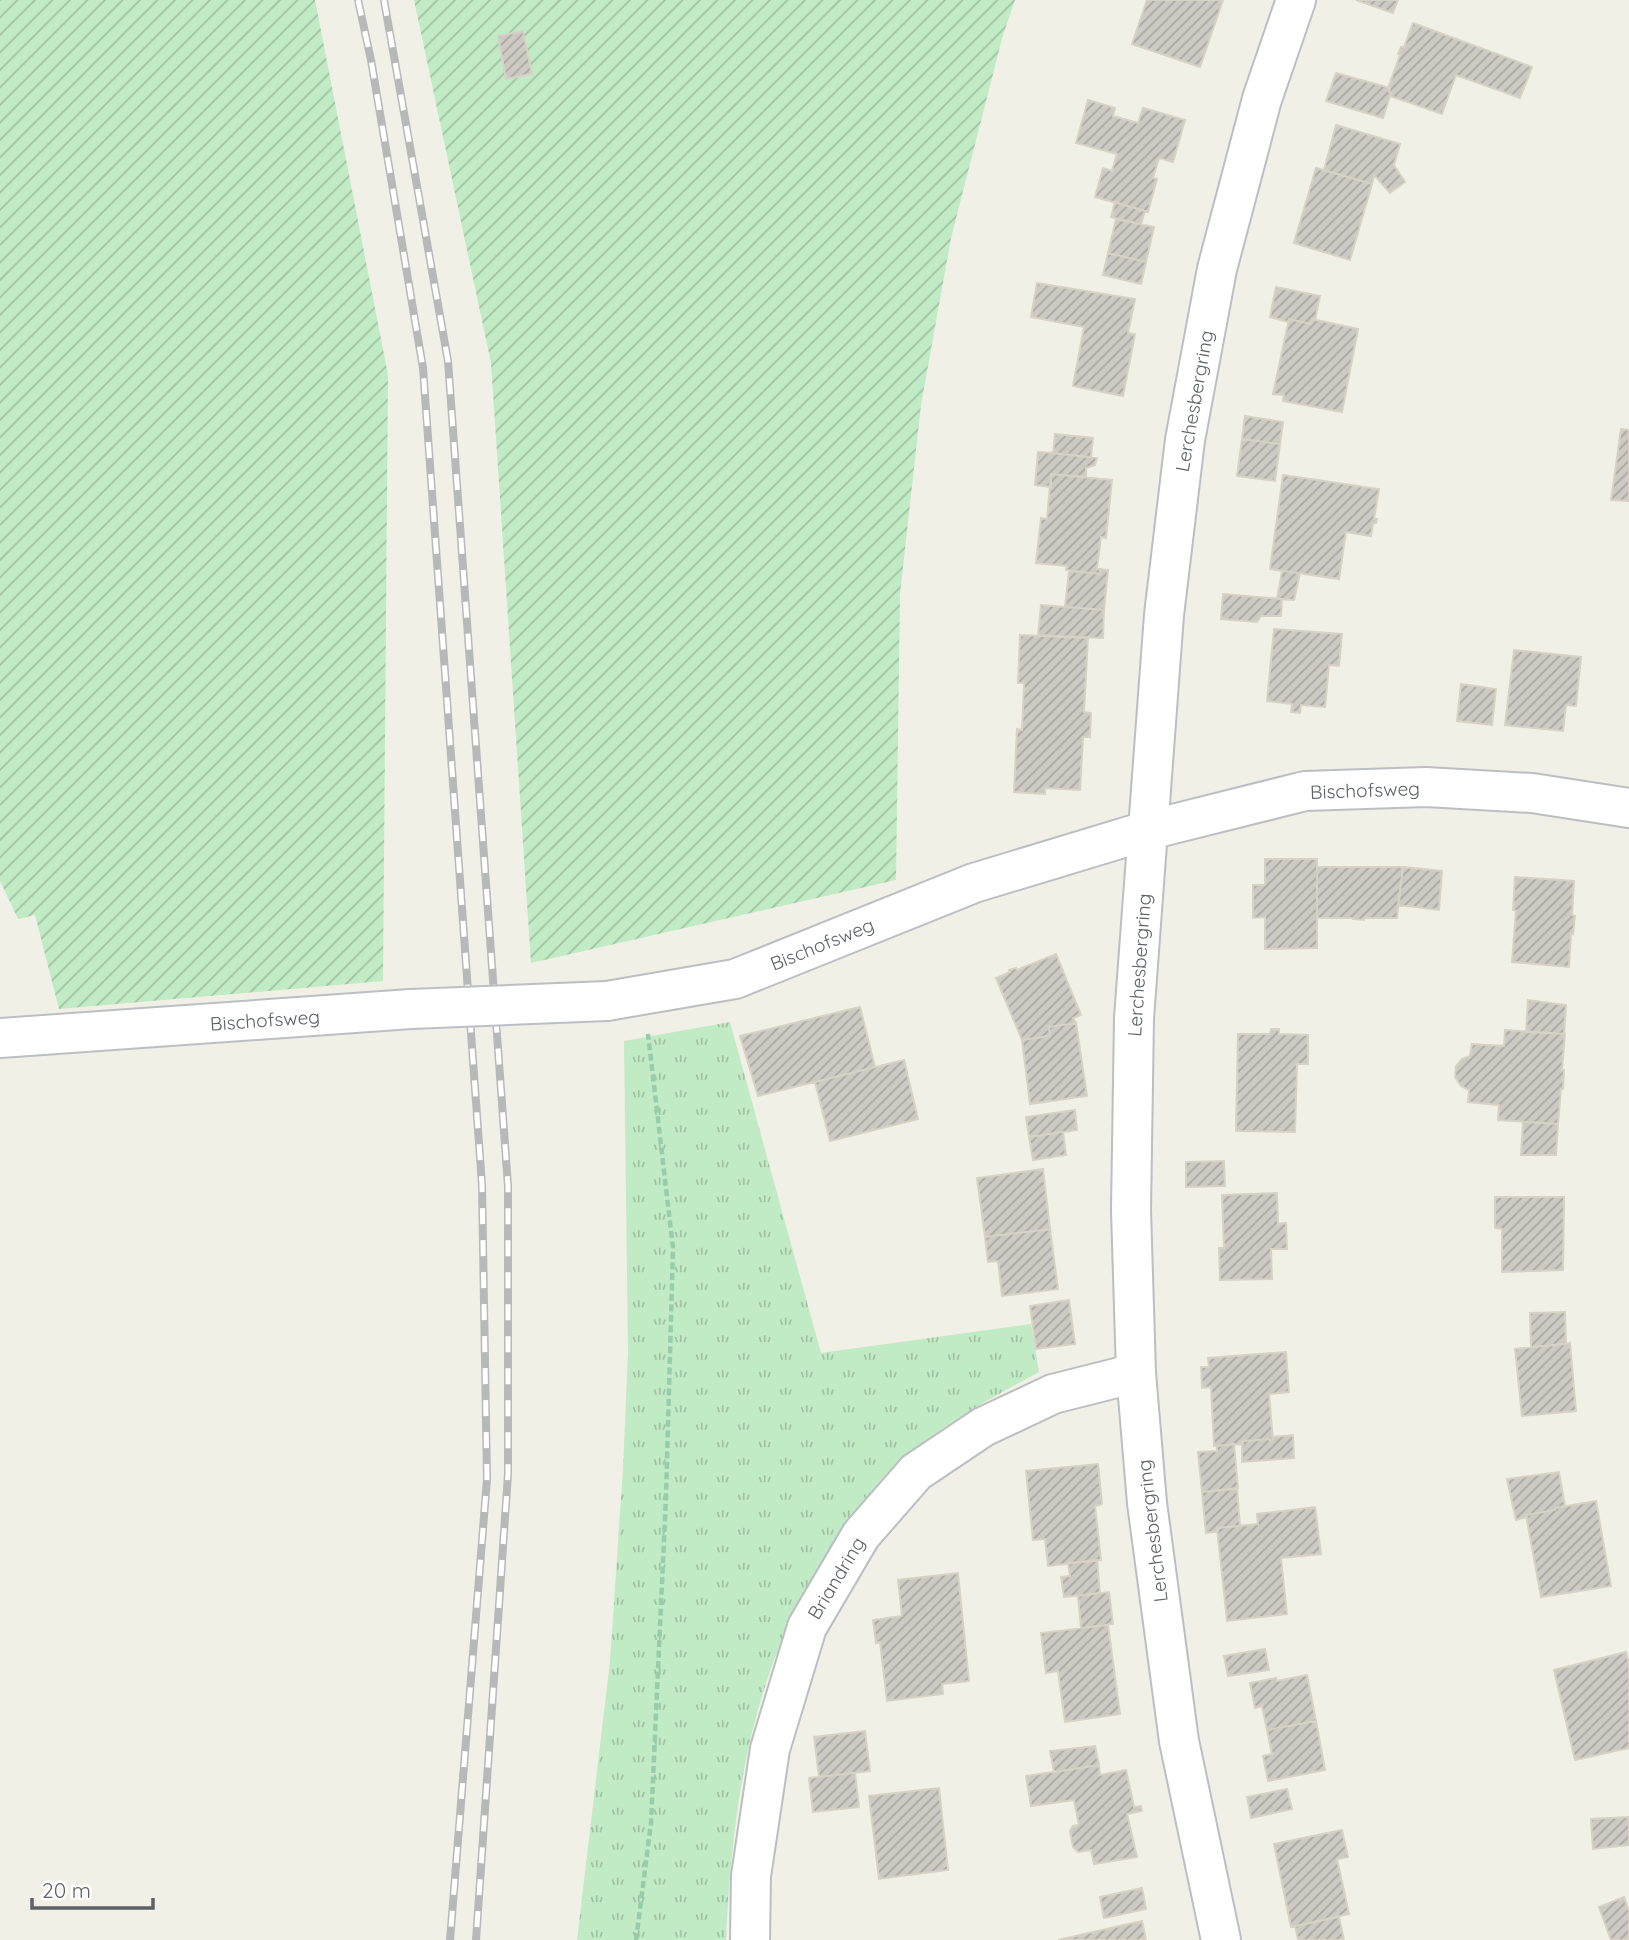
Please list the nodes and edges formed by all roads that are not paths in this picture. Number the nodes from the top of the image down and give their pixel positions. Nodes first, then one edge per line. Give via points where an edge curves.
1 (1296, 0) edge
2 (1629, 808) edge
3 (1149, 830) junction
4 (0, 1038) edge
5 (1136, 1373) junction
6 (750, 1940) edge
7 (1221, 1940) edge

1 - 3 street, Lerchesbergring via 1262,99 1217,269 1185,440 1164,615
2 - 3 street, Bischofsweg via 1532,793 1426,787 1305,791
3 - 4 street, Bischofsweg, bridge via 974,883 734,979 625,997
3 - 5 street, Lerchesbergring via 1134,1018 1131,1210
5 - 6 street, Briandring via 1053,1394 983,1427 916,1472 861,1535 807,1627 770,1749 751,1876
5 - 7 street, Lerchesbergring via 1147,1503 1179,1741

